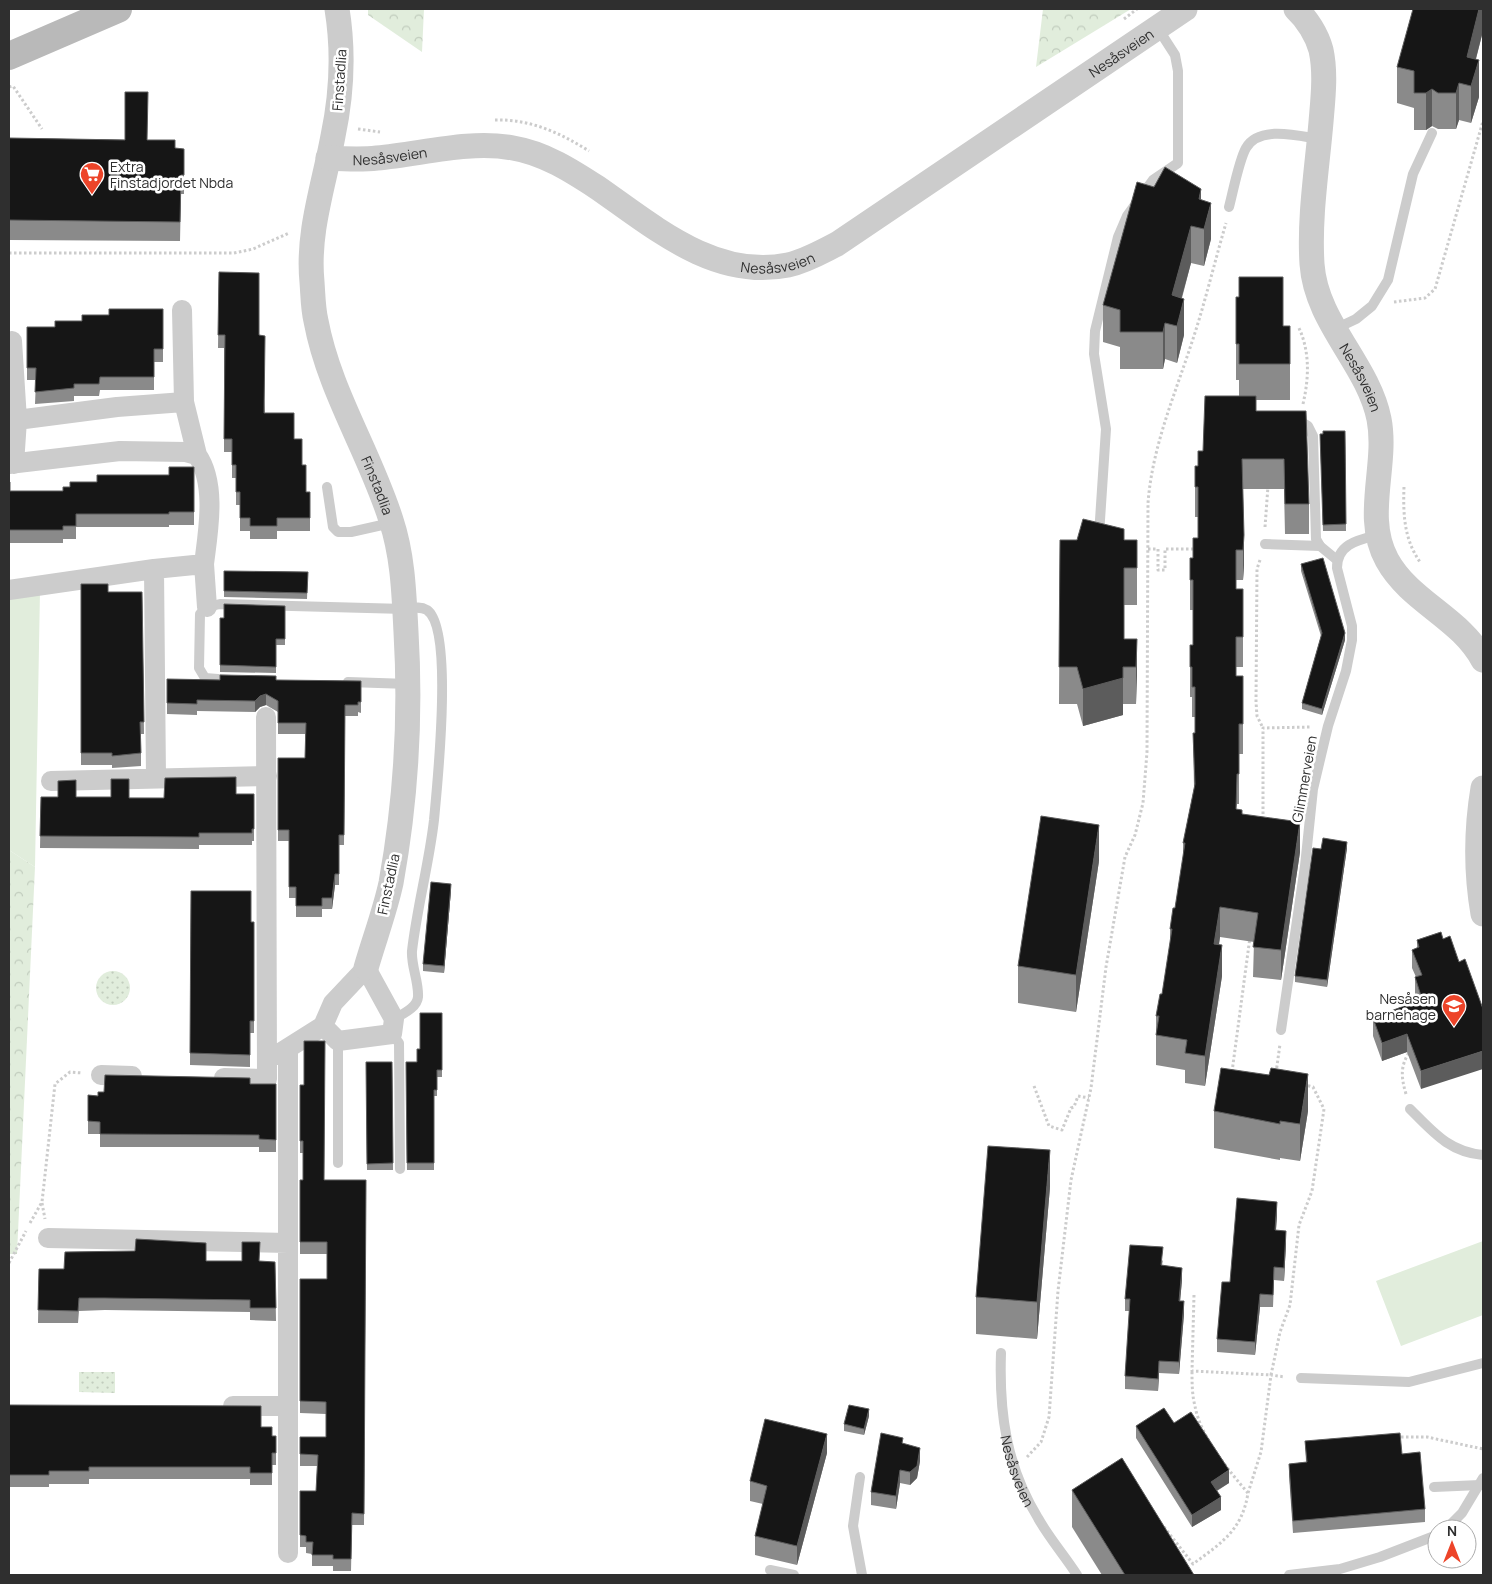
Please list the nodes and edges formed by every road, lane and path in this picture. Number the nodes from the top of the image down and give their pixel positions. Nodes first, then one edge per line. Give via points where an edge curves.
1 (118, 9) edge
2 (337, 9) edge
3 (1137, 9) edge
4 (1185, 9) edge
5 (1296, 9) edge
6 (1121, 20) dead end
7 (1156, 27) junction
8 (9, 56) edge
9 (9, 87) edge
10 (492, 120) dead end
11 (1483, 121) edge
12 (336, 125) junction
13 (42, 129) dead end
14 (383, 132) dead end
15 (1432, 133) dead end
16 (1320, 139) junction
17 (590, 152) dead end
18 (328, 158) junction
19 (1229, 207) joint
20 (313, 230) junction
21 (9, 253) edge
22 (1372, 306) junction
23 (182, 310) dead end
24 (1298, 328) dead end
25 (1335, 330) junction
26 (12, 341) dead end
27 (184, 402) junction
28 (1295, 418) joint
29 (17, 420) junction
30 (197, 455) junction
31 (11, 464) edge
32 (1269, 481) edge
33 (327, 486) dead end
34 (392, 523) junction
35 (1379, 535) junction
36 (1099, 536) edge
37 (1265, 544) junction
38 (1320, 546) junction
39 (1148, 550) junction
40 (1201, 550) edge
41 (1337, 560) junction
42 (204, 564) junction
43 (154, 569) junction
44 (9, 590) edge
45 (207, 607) junction
46 (405, 609) junction
47 (1483, 660) edge
48 (241, 680) edge
49 (333, 682) edge
50 (409, 684) junction
51 (266, 717) dead end
52 (1328, 726) junction
53 (1263, 728) junction
54 (267, 776) junction
55 (156, 778) junction
56 (51, 781) dead end
57 (1483, 788) edge
58 (1263, 829) edge
59 (1483, 914) edge
60 (1250, 936) edge
61 (366, 968) junction
62 (323, 1026) junction
63 (393, 1027) junction
64 (1281, 1030) joint
65 (338, 1041) junction
66 (1415, 1043) edge
67 (288, 1049) junction
68 (267, 1062) junction
69 (101, 1075) joint
70 (150, 1076) edge
71 (1240, 1076) edge
72 (208, 1078) edge
73 (1275, 1081) edge
74 (1304, 1085) edge
75 (1034, 1086) dead end
76 (1089, 1098) junction
77 (1410, 1109) joint
78 (1483, 1156) edge
79 (338, 1163) dead end
80 (400, 1169) dead end
81 (48, 1238) dead end
82 (288, 1243) junction
83 (9, 1263) edge
84 (1194, 1295) dead end
85 (1001, 1352) dead end
86 (1483, 1363) edge
87 (1192, 1371) junction
88 (1271, 1375) junction
89 (1301, 1378) joint
90 (218, 1406) edge
91 (288, 1406) junction
92 (1395, 1436) edge
93 (1483, 1449) edge
94 (1013, 1467) junction
95 (860, 1477) dead end
96 (1481, 1482) edge
97 (1434, 1487) dead end
98 (1248, 1493) junction
99 (1456, 1519) edge
100 (1164, 1526) edge
101 (1427, 1539) edge
102 (288, 1553) dead end
103 (770, 1570) dead end
104 (794, 1575) edge
105 (862, 1575) edge
106 (1077, 1575) edge
107 (1289, 1575) edge

1 - 8 main road
2 - 12 street, Finstadlia via 343,52
3 - 6 path
4 - 7 street, Nesåsveien
5 - 16 street, Nesåsveien via 1315,35 1322,56
7 - 18 street, Nesåsveien via 837,244 789,264 740,266 706,257 670,238 579,175 542,157 513,148 459,148 378,158
7 - 36 lane via 1175,55 1178,71 1178,163 1153,180 1127,216 1118,237 1095,331 1094,354 1106,429
9 - 13 path via 13,86
10 - 17 path via 538,125
11 - 22 path via 1435,289 1426,298
12 - 14 path
12 - 18 street, Finstadlia
15 - 22 lane via 1413,174 1388,280
16 - 19 lane via 1276,134 1253,140 1246,148
16 - 25 street, Nesåsveien via 1312,228 1313,279
18 - 20 street, Finstadlia
19 - 39 path via 1191,345 1150,474
20 - 21 path via 296,231 253,249 234,253
20 - 34 street, Finstadlia via 311,278 315,321 328,366
22 - 25 lane
23 - 27 street
24 - 28 path via 1306,344 1307,362 1302,407
25 - 35 street, Nesåsveien via 1369,392 1379,418
26 - 29 street
27 - 29 street
27 - 30 street
28 - 38 lane via 1308,426 1313,436 1316,539
29 - 31 street
30 - 31 street via 120,451
30 - 42 street via 204,464 210,516
32 - 37 path
33 - 34 lane via 333,527 338,532
34 - 46 street, Finstadlia via 403,575
35 - 41 lane via 1351,542
35 - 47 street, Nesåsveien via 1394,570 1419,596 1459,628
37 - 38 lane
37 - 53 path via 1257,569 1256,636 1257,716
38 - 41 lane
39 - 40 path via 1158,550 1158,570 1165,570 1165,550
39 - 76 path via 1143,802 1135,835 1125,857 1106,966
41 - 52 lane, Glimmerveien via 1352,626 1352,640 1346,671
42 - 43 street
42 - 45 street
43 - 44 street
43 - 55 street
45 - 46 lane via 220,604
45 - 48 lane via 200,614 199,668 205,678
46 - 50 street, Finstadlia
46 - 63 lane via 419,607 428,610 433,617 440,644 442,680 434,821 412,954 418,998 414,1007
49 - 50 lane
50 - 61 street, Finstadlia via 407,766 390,884
51 - 54 street
52 - 53 path
52 - 64 lane, Glimmerveien via 1313,789
53 - 58 path
54 - 55 street
54 - 68 street
55 - 56 street
57 - 59 street via 1478,838
60 - 71 path via 1232,1074
61 - 62 street, Finstadlia via 333,1003
61 - 63 street
62 - 65 street
62 - 67 street
63 - 65 street
63 - 80 lane via 399,1043
64 - 73 path
65 - 79 lane
66 - 77 path via 1402,1064 1402,1081
67 - 68 street
67 - 82 street
68 - 72 street via 267,1079
69 - 70 street
69 - 83 path via 70,1072 55,1084 42,1202
74 - 88 path via 1313,1087 1324,1109 1312,1191 1298,1225 1290,1305 1280,1332
75 - 76 path via 1049,1126 1062,1130 1078,1096
76 - 94 path via 1071,1180 1058,1291 1049,1418 1041,1442
77 - 78 lane via 1441,1140 1464,1154
81 - 82 street
82 - 91 street
84 - 87 path
85 - 94 lane, Nesåsveien via 1003,1430
86 - 89 lane via 1409,1382
87 - 88 path
87 - 98 path via 1198,1419 1232,1475
88 - 89 path
88 - 98 path via 1261,1452
90 - 91 street
91 - 102 street
92 - 93 path via 1427,1437
94 - 106 lane, Nesåsveien via 1037,1517
95 - 105 lane via 853,1526
96 - 97 lane
96 - 99 lane
98 - 100 path via 1242,1518 1234,1531 1193,1564
101 - 107 lane via 1340,1569
103 - 104 lane

